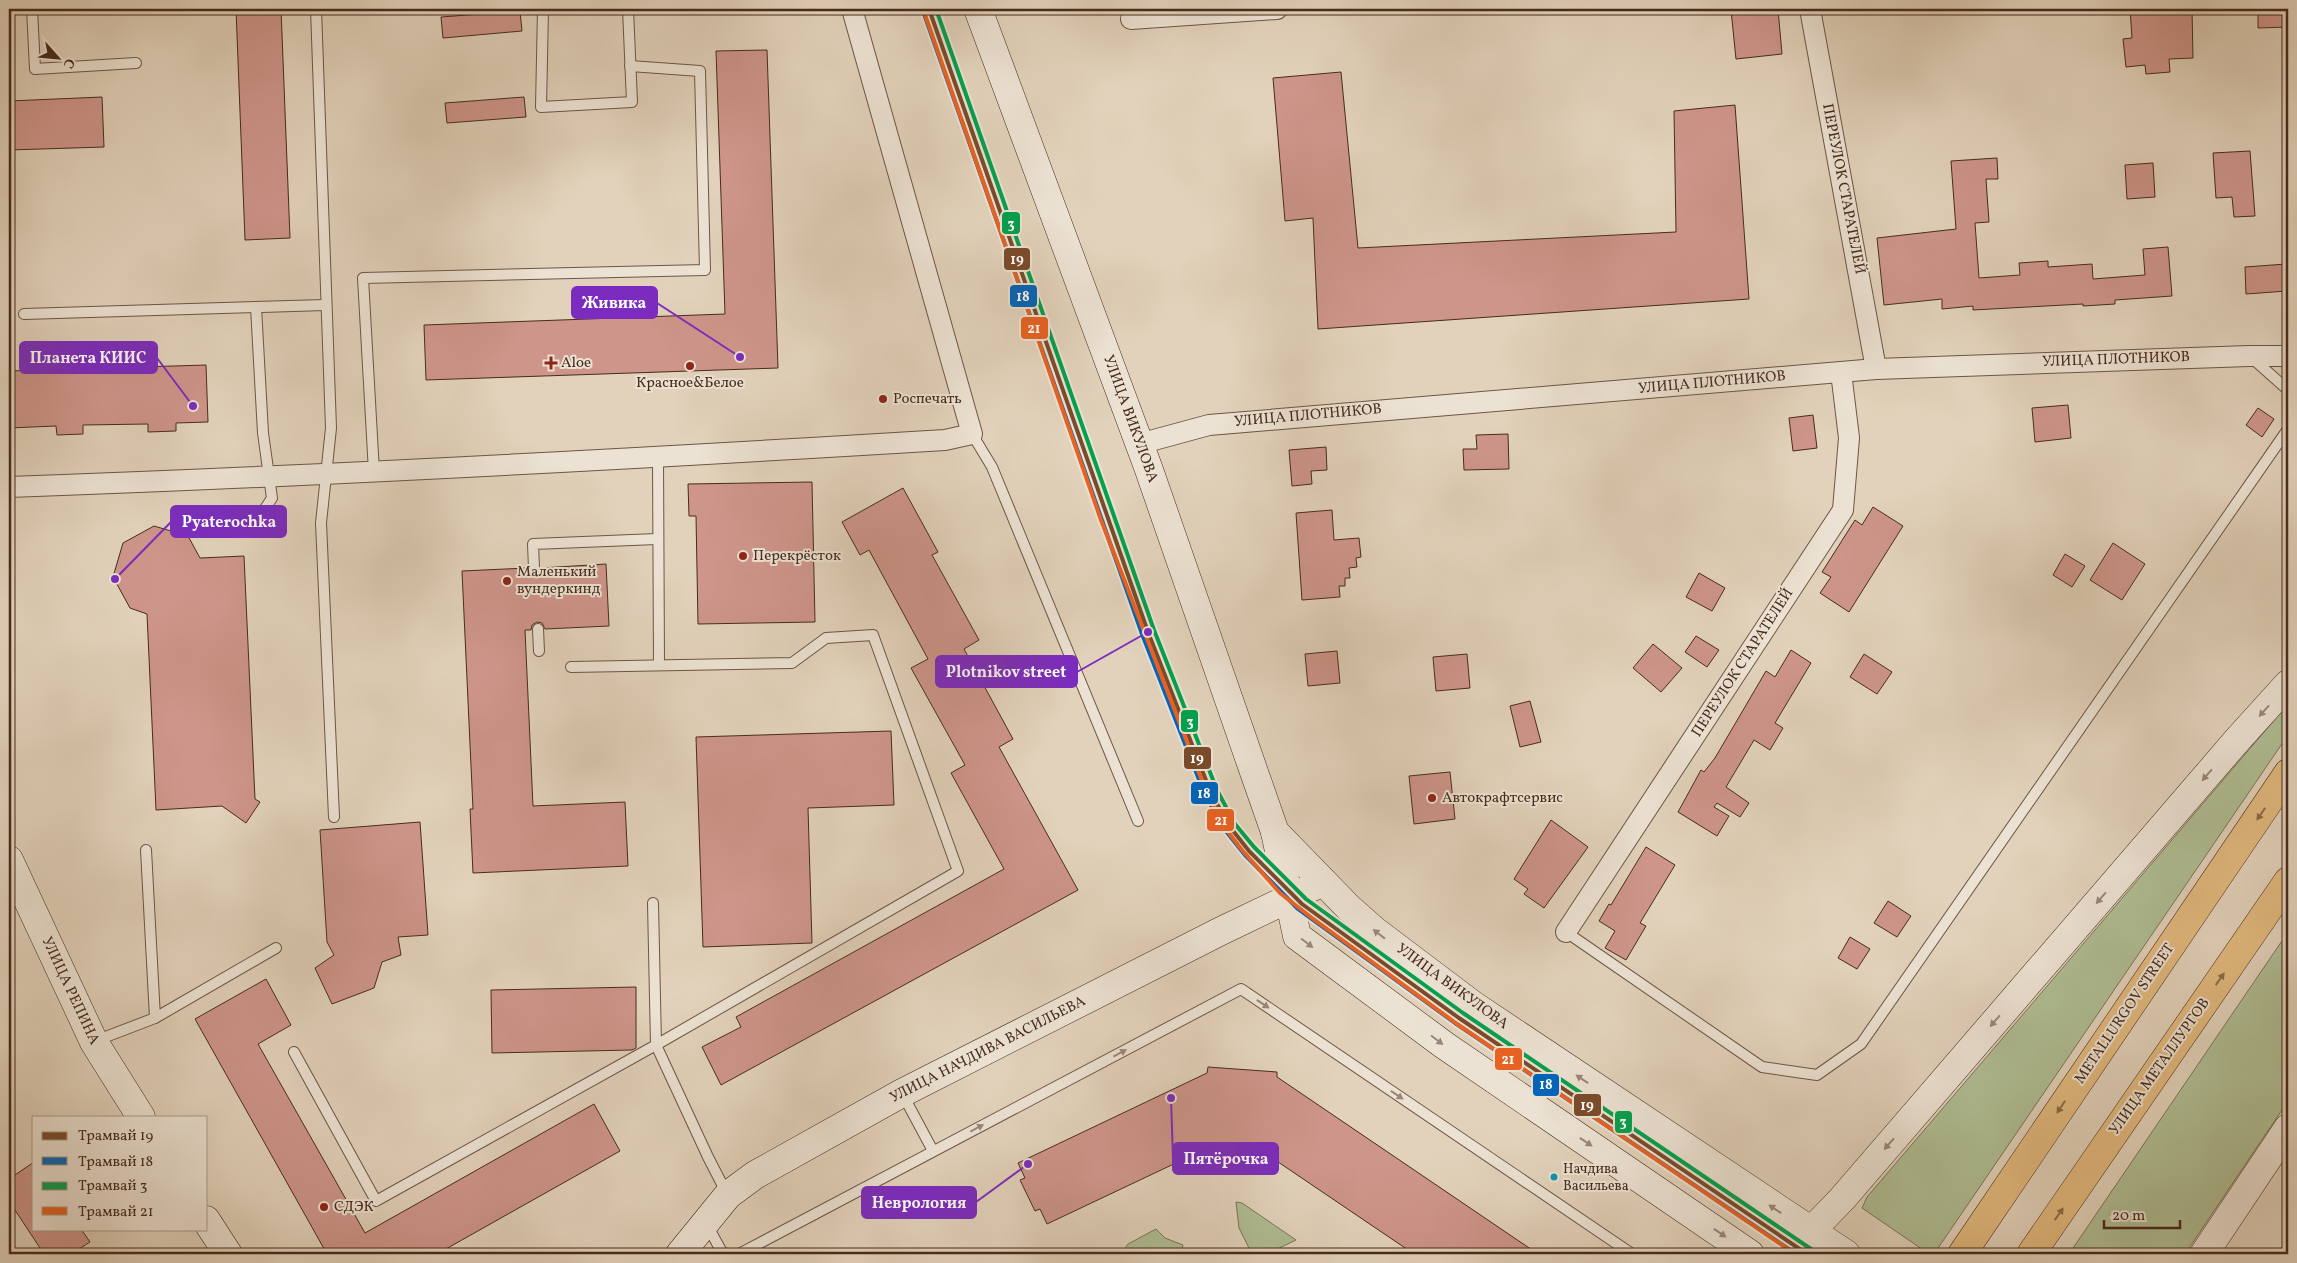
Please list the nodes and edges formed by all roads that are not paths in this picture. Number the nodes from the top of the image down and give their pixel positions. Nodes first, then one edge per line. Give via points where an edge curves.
1 (32, 9) edge
2 (316, 9) edge
3 (543, 9) edge
4 (628, 9) edge
5 (852, 9) edge
6 (978, 9) edge
7 (1277, 9) edge
8 (1810, 9) edge
9 (1223, 11) edge
10 (1131, 19) dead end
11 (136, 63) dead end
12 (630, 66) junction
13 (325, 305) junction
14 (256, 307) junction
15 (24, 314) dead end
16 (2249, 356) junction
17 (2288, 356) edge
18 (1876, 369) junction
19 (1841, 372) junction
20 (2288, 390) edge
21 (2288, 429) edge
22 (972, 434) junction
23 (1139, 444) junction
24 (658, 457) junction
25 (374, 472) junction
26 (326, 474) junction
27 (269, 478) junction
28 (9, 487) edge
29 (198, 528) dead end
30 (657, 539) junction
31 (534, 568) dead end
32 (538, 629) dead end
33 (539, 652) dead end
34 (659, 665) junction
35 (571, 667) dead end
36 (2288, 684) edge
37 (2288, 774) edge
38 (334, 817) dead end
39 (1138, 820) dead end
40 (1275, 832) junction
41 (146, 850) dead end
42 (9, 860) edge
43 (2288, 881) edge
44 (1323, 882) junction
45 (1289, 900) junction
46 (653, 904) dead end
47 (1566, 932) joint
48 (276, 948) dead end
49 (155, 1018) junction
50 (94, 1042) junction
51 (656, 1045) junction
52 (294, 1052) dead end
53 (902, 1093) junction
54 (140, 1116) edge
55 (2288, 1128) edge
56 (933, 1151) junction
57 (728, 1195) junction
58 (705, 1222) junction
59 (208, 1223) edge
60 (1810, 1232) junction
61 (228, 1254) edge
62 (680, 1254) edge
63 (723, 1254) edge
64 (738, 1254) edge
65 (1632, 1254) edge
66 (1750, 1254) edge
67 (1794, 1254) edge
68 (1846, 1254) edge
69 (1962, 1254) edge
70 (2031, 1254) edge
71 (2204, 1254) edge

1 - 11 lane via 35,69
2 - 13 lane
3 - 12 lane via 541,107 632,102
4 - 12 lane
5 - 22 street
6 - 23 street, УЛИЦА ВИКУЛОВА
7 - 9 street
8 - 18 street, ПЕРЕУЛОК СТАРАТЕЛЕЙ
9 - 10 street
12 - 25 lane via 700,71 705,270 363,278
13 - 14 lane
13 - 26 lane via 331,428
14 - 15 lane
14 - 27 lane via 263,434
16 - 17 street, УЛИЦА ПЛОТНИКОВ
16 - 18 street, УЛИЦА ПЛОТНИКОВ
16 - 20 lane
18 - 19 street, УЛИЦА ПЛОТНИКОВ
19 - 23 street, УЛИЦА ПЛОТНИКОВ via 1209,424
19 - 47 street, ПЕРЕУЛОК СТАРАТЕЛЕЙ via 1849,438 1843,510
21 - 47 lane via 1862,1044 1817,1075 1762,1067
22 - 24 street via 945,440
22 - 39 lane via 992,467
23 - 40 street, УЛИЦА ВИКУЛОВА
24 - 25 street
24 - 30 lane
25 - 26 street
26 - 27 street
26 - 38 lane via 321,523
27 - 28 street
27 - 29 lane via 272,498 255,524
30 - 31 lane via 533,544
30 - 34 lane
32 - 33 lane
34 - 35 lane
34 - 51 lane via 792,663 826,638 873,635 958,871
36 -> 60 street
37 -> 69 main road, METALLURGOV STREET
40 - 44 street, УЛИЦА ВИКУЛОВА
40 - 45 street, УЛИЦА ВИКУЛОВА
41 - 49 lane
42 - 50 street, УЛИЦА РЕПИНА
70 -> 43 main road, УЛИЦА МЕТАЛЛУРГОВ
44 - 45 street, УЛИЦА НАЧДИВА ВАСИЛЬЕВА
60 -> 44 street, УЛИЦА ВИКУЛОВА via 1473,1005 1375,931
45 - 53 street, УЛИЦА НАЧДИВА ВАСИЛЬЕВА
45 -> 66 street, УЛИЦА ВИКУЛОВА via 1297,936 1444,1045
46 - 51 lane
48 - 49 lane
49 - 50 lane
50 - 54 street, УЛИЦА РЕПИНА
51 - 52 lane via 376,1201
51 - 57 lane
53 - 56 lane
53 - 57 street, УЛИЦА НАЧДИВА ВАСИЛЬЕВА via 755,1175
55 - 71 street
56 - 64 lane
56 -> 65 lane via 1241,989
57 - 58 street, УЛИЦА НАЧДИВА ВАСИЛЬЕВА
58 - 62 street, УЛИЦА НАЧДИВА ВАСИЛЬЕВА
58 - 63 lane
59 - 61 street
60 - 67 street
60 - 68 street, УЛИЦА ВИКУЛОВА

